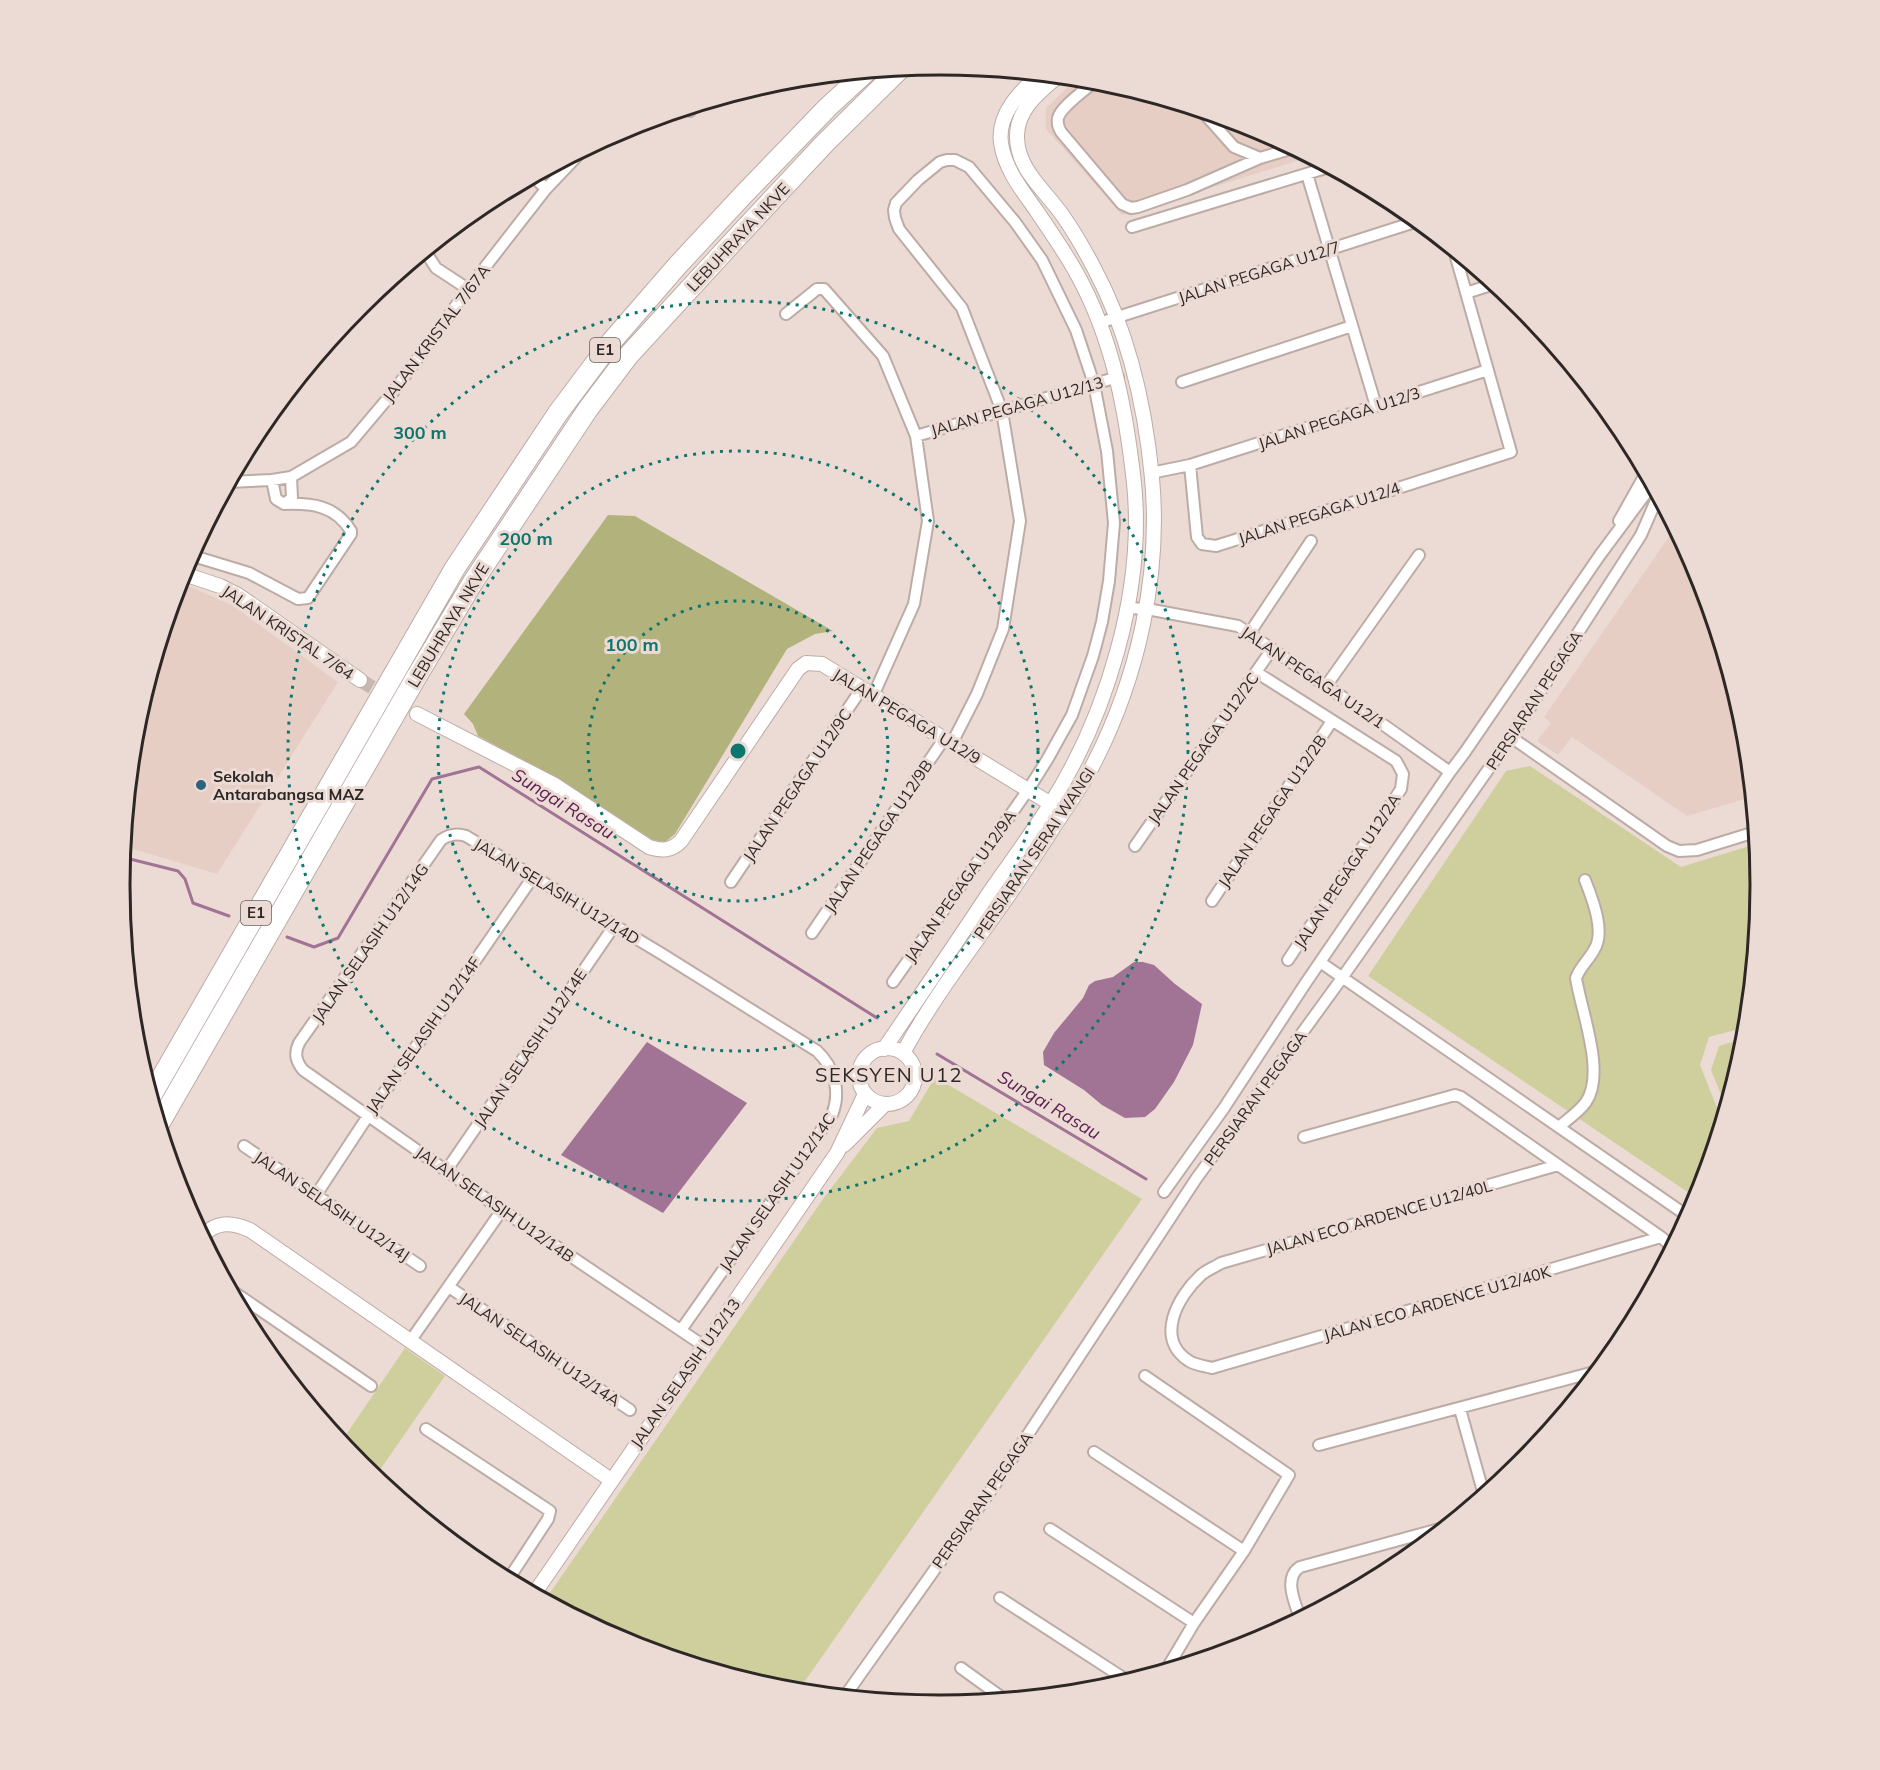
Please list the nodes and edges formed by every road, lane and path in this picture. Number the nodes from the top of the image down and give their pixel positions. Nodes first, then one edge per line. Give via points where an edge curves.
1 (892, 77) edge
2 (858, 80) edge
3 (1032, 81) edge
4 (1050, 83) edge
5 (1086, 89) edge
6 (1219, 125) edge
7 (1282, 152) edge
8 (1260, 158) junction
9 (567, 167) edge
10 (1319, 170) edge
11 (1307, 174) junction
12 (918, 180) joint
13 (539, 182) edge
14 (546, 189) junction
15 (1408, 224) edge
16 (1132, 227) dead end
17 (1330, 249) junction
18 (429, 257) edge
19 (1457, 262) edge
20 (1486, 287) edge
21 (468, 289) junction
22 (1466, 293) junction
23 (786, 314) dead end
24 (1117, 317) junction
25 (1099, 323) junction
26 (1352, 326) junction
27 (1488, 370) junction
28 (1118, 377) junction
29 (1182, 382) dead end
30 (1094, 384) junction
31 (1376, 406) junction
32 (1002, 411) junction
33 (916, 436) junction
34 (1190, 465) junction
35 (1151, 473) junction
36 (291, 477) junction
37 (272, 480) junction
38 (1642, 481) edge
39 (238, 482) edge
40 (1647, 492) edge
41 (284, 504) junction
42 (1654, 505) edge
43 (1311, 541) dead end
44 (1419, 555) dead end
45 (1600, 555) junction
46 (200, 558) edge
47 (192, 576) edge
48 (1128, 608) junction
49 (1147, 609) junction
50 (1249, 634) junction
51 (1272, 649) junction
52 (1256, 672) junction
53 (360, 680) tunnel mouth
54 (1326, 686) junction
55 (868, 692) junction
56 (417, 714) tunnel mouth
57 (1332, 721) junction
58 (1511, 737) junction
59 (948, 741) junction
60 (1450, 772) junction
61 (1028, 790) junction
62 (1051, 804) junction
63 (1748, 834) edge
64 (450, 836) joint
65 (1135, 846) dead end
66 (533, 877) junction
67 (1585, 880) dead end
68 (731, 882) dead end
69 (1212, 901) dead end
70 (614, 926) junction
71 (812, 933) dead end
72 (662, 954) joint
73 (1288, 960) dead end
74 (1320, 962) junction
75 (1342, 978) junction
76 (893, 982) dead end
77 (884, 1048) junction
78 (903, 1053) junction
79 (296, 1055) joint
80 (156, 1087) edge
81 (866, 1094) junction
82 (885, 1104) junction
83 (164, 1115) edge
84 (368, 1116) junction
85 (1559, 1127) junction
86 (1304, 1137) dead end
87 (244, 1146) dead end
88 (837, 1153) junction
89 (1558, 1165) junction
90 (446, 1171) junction
91 (1164, 1192) dead end
92 (315, 1195) junction
93 (502, 1210) junction
94 (1681, 1211) edge
95 (208, 1231) edge
96 (1661, 1237) junction
97 (1666, 1242) edge
98 (420, 1266) dead end
99 (449, 1287) junction
100 (245, 1300) edge
101 (681, 1330) junction
102 (411, 1340) junction
103 (704, 1346) junction
104 (1212, 1368) joint
105 (1585, 1374) edge
106 (1145, 1376) dead end
107 (371, 1386) dead end
108 (1460, 1409) junction
109 (630, 1410) dead end
110 (426, 1429) dead end
111 (1319, 1445) dead end
112 (1094, 1452) dead end
113 (611, 1480) junction
114 (1482, 1487) edge
115 (1050, 1528) dead end
116 (1427, 1532) edge
117 (1244, 1551) junction
118 (513, 1572) edge
119 (538, 1588) edge
120 (1000, 1598) dead end
121 (1298, 1611) edge
122 (1194, 1623) junction
123 (1175, 1659) edge
124 (961, 1668) dead end
125 (1118, 1674) edge
126 (850, 1689) edge
127 (995, 1693) edge

1 - 83 highway, LEBUHRAYA NKVE / E1 via 732,242 628,356 588,409 473,582
2 - 80 highway, LEBUHRAYA NKVE / E1 via 678,266 612,341 558,413 455,568
3 - 25 street, PERSIARAN SERAI WANGI via 1016,96 1005,118 1001,141 1007,165 1077,273
4 - 24 street, PERSIARAN SERAI WANGI via 1027,105 1020,120 1017,137 1022,159 1093,265
5 - 8 street via 1061,111 1057,121 1061,132 1122,204 1131,208 1186,190
6 - 8 street via 1234,147
7 - 8 street
9 - 14 street, JALAN KRISTAL 7/67A
10 - 11 street
11 - 16 street
11 - 17 street
12 - 30 street, JALAN PEGAGA U12/9A via 947,160 969,167 1042,260 1076,330
12 - 32 street, JALAN PEGAGA U12/9B via 897,203 896,224 962,308
13 - 14 street
14 - 21 street, JALAN KRISTAL 7/67A
15 - 17 street, JALAN PEGAGA U12/7
17 - 24 street, JALAN PEGAGA U12/7
17 - 26 street
18 - 21 street via 436,268
19 - 22 street
20 - 22 street
21 - 36 street, JALAN KRISTAL 7/67A via 394,391 351,442
22 - 27 street
23 - 33 street, JALAN PEGAGA U12/9C via 817,289 824,289 883,356
24 - 25 street, JALAN PEGAGA U12/7
24 - 35 street, PERSIARAN SERAI WANGI via 1138,384
25 - 28 street, PERSIARAN SERAI WANGI
26 - 29 street
26 - 31 street
27 - 31 street, JALAN PEGAGA U12/3
27 - 34 street, JALAN PEGAGA U12/4 via 1511,452 1215,546 1202,544 1197,537
28 - 30 street, JALAN PEGAGA U12/13
28 - 48 street, PERSIARAN SERAI WANGI via 1136,500
30 - 32 street, JALAN PEGAGA U12/13
30 - 61 street, JALAN PEGAGA U12/9A via 1107,451 1114,523 1109,581 1094,656 1071,715
31 - 34 street, JALAN PEGAGA U12/3
32 - 33 street, JALAN PEGAGA U12/13
32 - 59 street, JALAN PEGAGA U12/9B via 1020,521 1003,629 977,694
33 - 55 street, JALAN PEGAGA U12/9C via 928,521 923,557 914,604
34 - 35 street, JALAN PEGAGA U12/3
35 - 49 street, PERSIARAN SERAI WANGI via 1154,499
36 - 37 street, JALAN KRISTAL 7/67A
36 - 41 street via 291,498
37 - 39 street, JALAN KRISTAL 7/67A
37 - 41 street via 276,499
38 - 45 street, PERSIARAN PEGAGA
40 - 45 street, PERSIARAN PEGAGA
41 - 46 street via 321,506 351,531 308,598 298,599 249,573
42 - 58 street, PERSIARAN PEGAGA via 1641,535
43 - 50 street
44 - 54 street
45 - 60 street, PERSIARAN PEGAGA
47 - 53 street, JALAN KRISTAL 7/64 via 238,595
48 - 49 street, JALAN PEGAGA U12/1
48 - 62 street, PERSIARAN SERAI WANGI via 1096,715
49 - 50 street, JALAN PEGAGA U12/1 via 1238,627
49 - 78 street, PERSIARAN SERAI WANGI via 1113,722 1092,766 1019,881 923,1017
50 - 51 street, JALAN PEGAGA U12/1
51 - 52 street, JALAN PEGAGA U12/2C
51 - 54 street, JALAN PEGAGA U12/1
52 - 57 street
52 - 65 street, JALAN PEGAGA U12/2C
54 - 60 street, JALAN PEGAGA U12/1
55 - 56 street, JALAN PEGAGA U12/9 via 822,664 806,663 798,669 681,841 668,850 649,847 555,785
55 - 59 street, JALAN PEGAGA U12/9
55 - 68 street, JALAN PEGAGA U12/9C
57 - 69 street, JALAN PEGAGA U12/2B
57 - 73 street, JALAN PEGAGA U12/2A via 1396,761 1403,774 1401,789
58 - 63 street via 1667,846 1680,851 1697,850
58 - 75 street, PERSIARAN PEGAGA
59 - 61 street, JALAN PEGAGA U12/9
59 - 71 street, JALAN PEGAGA U12/9B
60 - 74 street, PERSIARAN PEGAGA
61 - 62 street, JALAN PEGAGA U12/9
61 - 76 street, JALAN PEGAGA U12/9A
62 - 77 street, PERSIARAN SERAI WANGI
64 - 66 street, JALAN SELASIH U12/14D via 462,834
64 - 79 street, JALAN SELASIH U12/14G via 441,840 299,1043
66 - 70 street, JALAN SELASIH U12/14D
66 - 84 street, JALAN SELASIH U12/14F
67 - 85 street via 1596,908 1598,929 1596,948 1580,966 1576,978 1594,1061 1594,1079 1587,1101
70 - 72 street, JALAN SELASIH U12/14D
70 - 90 street, JALAN SELASIH U12/14E
72 - 101 street, JALAN SELASIH U12/14C via 817,1051 832,1071 837,1104
74 - 75 street
74 - 91 street, PERSIARAN PEGAGA
75 - 85 street
75 - 126 street, PERSIARAN PEGAGA via 1196,1179 996,1483
77 - 78 street
77 - 81 street via 863,1062 859,1078
78 - 82 street via 914,1067 914,1085 903,1099
79 - 84 street, JALAN SELASIH U12/14B via 303,1070
81 - 82 street
81 - 88 street, JALAN SELASIH U12/13
82 - 88 street, JALAN SELASIH U12/13
84 - 90 street, JALAN SELASIH U12/14B
84 - 92 street, JALAN SELASIH U12/14F
85 - 94 street
86 - 89 street via 1455,1095
87 - 92 street, JALAN SELASIH U12/14J
88 - 103 street, JALAN SELASIH U12/13
89 - 96 street
89 - 104 street, JALAN ECO ARDENCE U12/40L via 1221,1263 1192,1285 1173,1314 1170,1327 1179,1353 1191,1362
90 - 93 street, JALAN SELASIH U12/14B
92 - 98 street, JALAN SELASIH U12/14J
93 - 99 street
93 - 101 street, JALAN SELASIH U12/14B
95 - 102 street via 227,1223 250,1230
96 - 97 street
96 - 104 street, JALAN ECO ARDENCE U12/40K
99 - 102 street
99 - 109 street, JALAN SELASIH U12/14A
100 - 107 street
101 - 103 street, JALAN SELASIH U12/14B
102 - 113 street
103 - 113 street, JALAN SELASIH U12/13
105 - 108 street
106 - 117 street via 1289,1475
108 - 111 street
108 - 114 street
110 - 118 street via 550,1510 548,1520
112 - 117 street
113 - 119 street, JALAN SELASIH U12/13
115 - 122 street
116 - 121 street via 1295,1570 1292,1593
117 - 122 street
120 - 125 street
122 - 123 street
124 - 127 street

